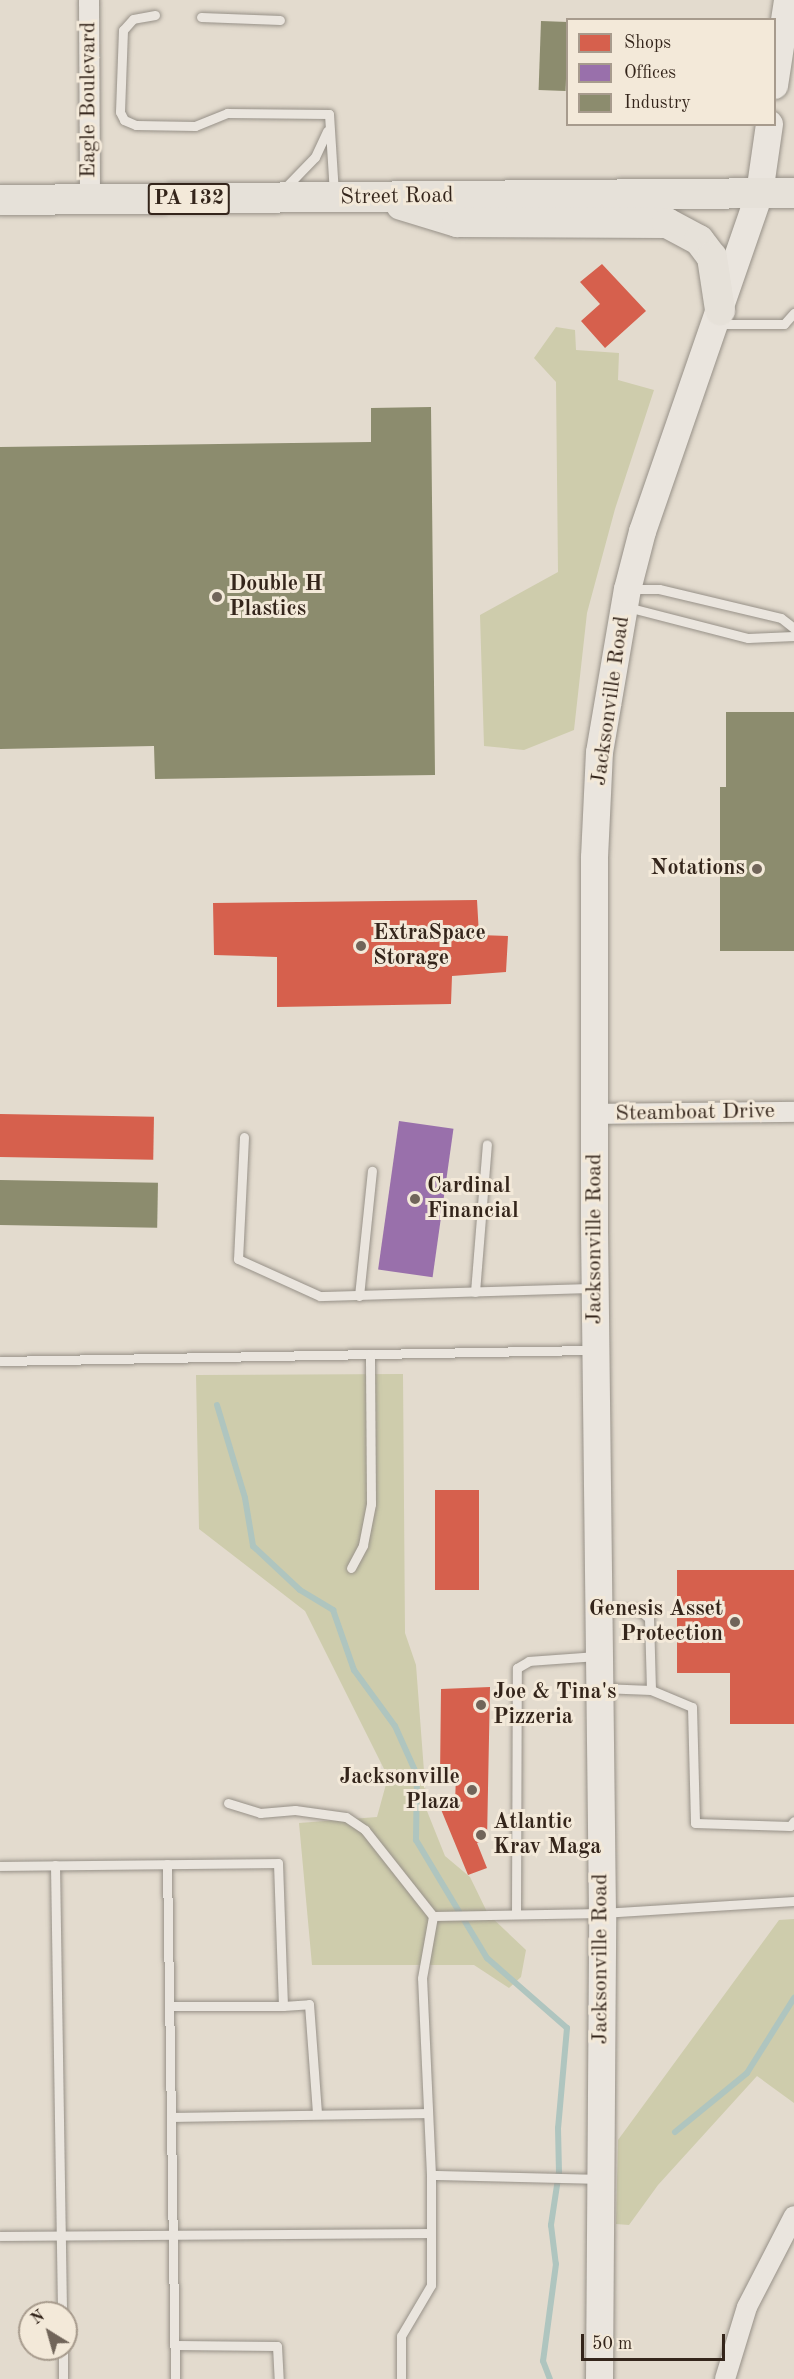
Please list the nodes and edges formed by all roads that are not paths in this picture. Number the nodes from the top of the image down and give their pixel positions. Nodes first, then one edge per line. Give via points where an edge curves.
1 (89, 0) edge
2 (787, 0) edge
3 (155, 15) dead end
4 (201, 17) dead end
5 (280, 20) dead end
6 (776, 72) edge
7 (329, 126) junction
8 (769, 126) edge
9 (759, 193) junction
10 (794, 193) edge
11 (274, 198) junction
12 (334, 198) junction
13 (378, 198) junction
14 (90, 199) junction
15 (0, 200) edge
16 (794, 313) edge
17 (717, 317) junction
18 (789, 324) edge
19 (626, 598) junction
20 (794, 628) edge
21 (794, 636) edge
22 (794, 1112) edge
23 (595, 1114) junction
24 (244, 1137) dead end
25 (487, 1144) dead end
26 (372, 1171) dead end
27 (596, 1287) junction
28 (474, 1292) junction
29 (359, 1296) junction
30 (596, 1350) junction
31 (370, 1354) junction
32 (0, 1361) edge
33 (351, 1568) dead end
34 (598, 1608) junction
35 (598, 1656) junction
36 (599, 1688) junction
37 (651, 1690) junction
38 (228, 1803) dead end
39 (794, 1821) edge
40 (167, 1864) junction
41 (55, 1865) junction
42 (0, 1866) edge
43 (794, 1901) edge
44 (602, 1913) junction
45 (516, 1914) junction
46 (433, 1916) junction
47 (171, 2006) junction
48 (283, 2006) junction
49 (428, 2113) junction
50 (317, 2114) junction
51 (174, 2117) junction
52 (431, 2175) junction
53 (598, 2179) junction
54 (794, 2216) edge
55 (430, 2234) junction
56 (176, 2235) junction
57 (0, 2236) edge
58 (61, 2236) junction
59 (62, 2301) edge
60 (175, 2345) junction
61 (63, 2361) edge
62 (63, 2379) edge
63 (175, 2379) edge
64 (279, 2379) edge
65 (401, 2379) edge
66 (599, 2379) edge
67 (725, 2379) edge

1 - 14 street, Eagle Boulevard
2 - 6 main road
3 - 7 lane via 133,19 123,30 120,112 124,120 136,125 195,126 227,113 329,114
4 - 5 lane
7 - 11 lane via 315,157
7 - 12 lane
8 - 9 main road, Jacksonville Road
9 - 10 main road, Street Road / PA 132
9 - 13 main road, Street Road / PA 132
9 - 17 main road, Jacksonville Road
11 - 12 main road, Street Road / PA 132
11 - 14 main road, Street Road / PA 132
12 - 13 main road, Street Road / PA 132
13 - 17 main road via 457,222 667,224 699,240 712,257
14 - 15 main road, Street Road / PA 132
16 - 18 lane
17 - 18 lane
17 - 19 main road, Jacksonville Road via 651,498
19 - 20 lane via 659,589 781,618
19 - 21 lane via 748,638
19 - 23 main road, Jacksonville Road via 599,752 594,858
22 - 23 street, Steamboat Drive
23 - 27 main road, Jacksonville Road
24 - 29 lane via 238,1259 320,1296
25 - 28 lane
26 - 29 lane
27 - 28 lane
27 - 30 main road, Jacksonville Road
28 - 29 lane
30 - 31 lane
30 - 34 main road, Jacksonville Road
31 - 32 lane
31 - 33 lane via 369,1527
34 - 35 main road, Jacksonville Road
34 - 37 lane via 639,1610 649,1618
35 - 36 main road, Jacksonville Road
35 - 45 lane via 529,1661 517,1668
36 - 37 lane
36 - 44 main road, Jacksonville Road
37 - 39 lane via 692,1707 695,1823 790,1826
38 - 46 lane via 260,1813 295,1810 346,1816 365,1830
40 - 41 lane
40 - 47 lane
40 - 48 lane via 278,1863
41 - 42 lane
41 - 58 lane
43 - 44 lane
44 - 45 lane
44 - 53 main road, Jacksonville Road
45 - 46 lane
46 - 49 lane via 422,1978
47 - 48 lane
47 - 51 lane
48 - 50 lane via 309,2004
49 - 50 lane
49 - 52 lane
50 - 51 lane
51 - 56 lane
52 - 53 lane
52 - 55 lane
53 - 66 main road, Jacksonville Road
54 - 67 street via 747,2307
55 - 56 lane
55 - 65 lane via 431,2285 401,2336
56 - 58 lane
56 - 60 lane
57 - 58 lane
58 - 59 lane
60 - 63 lane
60 - 64 lane via 277,2346
61 - 62 lane

